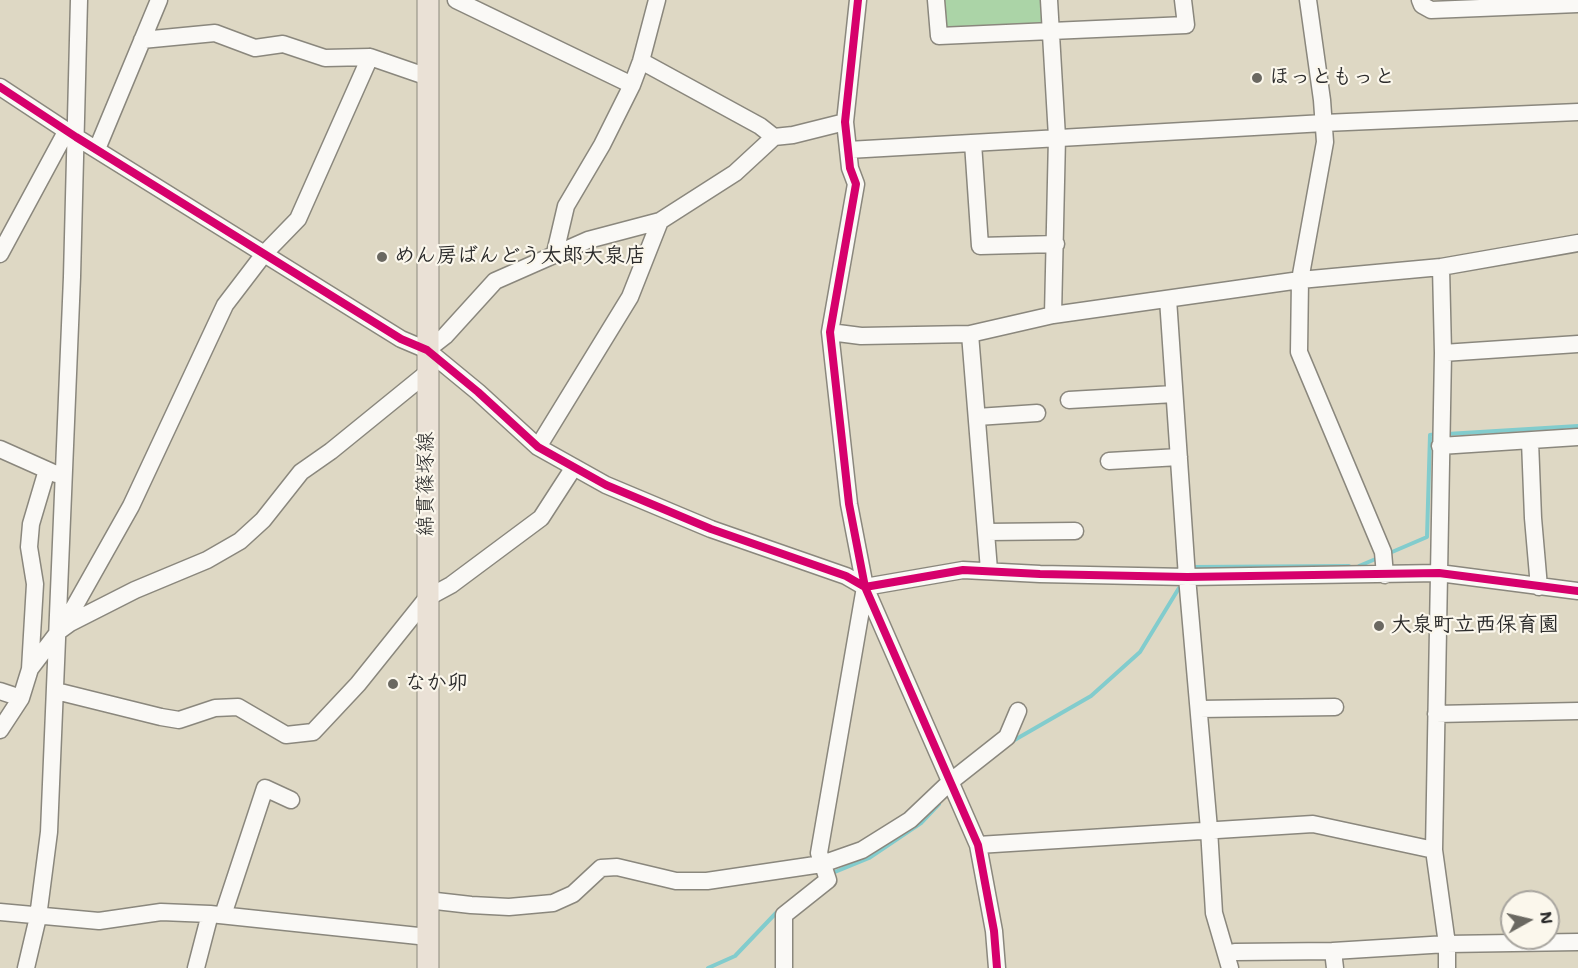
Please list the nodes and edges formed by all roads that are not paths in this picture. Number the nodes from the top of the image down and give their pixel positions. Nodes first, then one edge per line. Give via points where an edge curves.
1 (79, 0) edge
2 (159, 0) edge
3 (428, 0) edge
4 (456, 0) edge
5 (657, 0) edge
6 (858, 0) edge
7 (936, 0) edge
8 (1050, 0) edge
9 (1183, 0) edge
10 (1308, 0) edge
11 (1420, 0) edge
12 (1522, 3) edge
13 (1578, 4) edge
14 (1052, 30) junction
15 (142, 40) junction
16 (370, 57) junction
17 (641, 61) junction
18 (428, 77) junction
19 (632, 85) junction
20 (0, 87) edge
21 (1578, 112) edge
22 (845, 122) junction
23 (1324, 123) junction
24 (72, 134) junction
25 (774, 137) junction
26 (1057, 137) junction
27 (973, 143) junction
28 (97, 149) junction
29 (848, 150) junction
30 (660, 221) junction
31 (1578, 243) edge
32 (1056, 244) junction
33 (0, 254) edge
34 (264, 254) junction
35 (555, 254) junction
36 (1441, 267) junction
37 (1300, 280) junction
38 (1168, 299) junction
39 (1053, 315) junction
40 (830, 332) junction
41 (970, 334) junction
42 (1578, 344) edge
43 (427, 350) junction
44 (1443, 353) junction
45 (427, 373) junction
46 (1174, 394) junction
47 (1069, 400) dead end
48 (1036, 413) dead end
49 (977, 417) junction
50 (1578, 437) edge
51 (1530, 441) junction
52 (1440, 446) junction
53 (538, 447) junction
54 (0, 449) edge
55 (1179, 457) junction
56 (1109, 461) dead end
57 (574, 467) junction
58 (47, 470) junction
59 (64, 479) junction
60 (1075, 531) dead end
61 (987, 532) junction
62 (989, 570) junction
63 (1438, 573) junction
64 (1385, 575) junction
65 (1187, 577) junction
66 (864, 587) junction
67 (1539, 587) junction
68 (1578, 591) edge
69 (427, 598) junction
70 (64, 627) junction
71 (30, 669) junction
72 (0, 691) edge
73 (56, 691) junction
74 (21, 699) junction
75 (1335, 707) dead end
76 (1199, 709) junction
77 (1018, 711) dead end
78 (1578, 711) edge
79 (1436, 714) junction
80 (0, 730) edge
81 (950, 782) junction
82 (291, 800) dead end
83 (1209, 829) junction
84 (978, 845) junction
85 (1434, 850) junction
86 (822, 864) junction
87 (427, 900) junction
88 (0, 912) edge
89 (217, 914) junction
90 (38, 917) junction
91 (428, 938) junction
92 (1578, 942) edge
93 (1447, 944) junction
94 (1334, 959) edge
95 (1228, 961) edge
96 (26, 968) edge
97 (196, 968) edge
98 (428, 968) edge
99 (784, 968) edge
100 (998, 968) edge
101 (1447, 968) edge

1 - 24 street
2 - 15 street
3 - 18 main road, 綿貫篠塚線
4 - 19 street
5 - 17 street
6 - 22 street
7 - 14 street via 939,36
8 - 14 street
9 - 14 street via 1185,24
10 - 23 street
11 - 12 street via 1431,10
12 - 13 street
14 - 26 street
15 - 16 street via 215,33 255,48 283,44 325,58
15 - 28 street
16 - 18 street
16 - 34 street via 297,219
17 - 19 street
17 - 25 street
18 - 43 main road, 綿貫篠塚線
19 - 35 street via 566,206
20 - 24 street
21 - 23 street
22 - 25 street
22 - 29 street
23 - 26 street
23 - 37 street via 1325,142
24 - 28 street
24 - 33 street
24 - 59 street
25 - 30 street via 735,173
26 - 27 street
26 - 32 street
27 - 29 street
27 - 32 street via 980,246
28 - 34 street
29 - 40 street via 856,184
30 - 35 street via 588,240
30 - 53 street via 630,297
31 - 36 street
32 - 39 street
34 - 43 street via 400,339
34 - 70 street via 225,305 131,506
35 - 43 street via 495,281 446,336
36 - 37 street
36 - 44 street
37 - 38 street
37 - 64 street via 1299,352 1383,552
38 - 39 street
38 - 46 street
39 - 41 street
40 - 41 street via 861,336
40 - 66 street via 849,504
41 - 49 street
42 - 44 street
43 - 45 main road, 綿貫篠塚線
43 - 53 street
44 - 52 street
45 - 69 main road, 綿貫篠塚線
45 - 70 street via 301,472 263,520 240,541
46 - 47 street
46 - 55 street
48 - 49 street
49 - 61 street
50 - 51 street
51 - 52 street
51 - 67 street
52 - 63 street
53 - 57 street
54 - 58 street
55 - 56 street
55 - 65 street
57 - 66 street via 606,485 711,529 846,576
57 - 69 street via 541,518 452,585
58 - 59 street
58 - 71 street via 31,524 29,547 35,584
59 - 70 street
60 - 61 street
61 - 62 street
62 - 65 street
62 - 66 street via 963,570
63 - 64 street
63 - 67 street
63 - 79 street
64 - 65 street
65 - 76 street
66 - 81 street
66 - 86 street via 819,853
67 - 68 street
69 - 73 street via 358,684 313,732 286,735 238,707 215,708 179,720
69 - 87 main road, 綿貫篠塚線
70 - 71 street
70 - 73 street
71 - 74 street
72 - 74 street
73 - 90 street via 49,832
74 - 80 street
75 - 76 street
76 - 83 street
77 - 81 street via 1007,737
78 - 79 street
79 - 85 street
81 - 84 street
81 - 86 street via 910,820 862,850
82 - 89 street via 265,788
83 - 84 street
83 - 85 street via 1313,824
83 - 95 street via 1214,913
84 - 100 street
85 - 93 street
86 - 87 street via 707,881 676,881 616,867 601,868 573,894 554,903 509,907
86 - 99 street via 828,880 784,915
87 - 91 main road, 綿貫篠塚線
88 - 90 street
89 - 90 street via 161,912 99,921
89 - 91 street
89 - 97 street
90 - 96 street
91 - 98 main road, 綿貫篠塚線
92 - 93 street
93 - 94 street
93 - 101 street
94 - 95 street via 1234,952

